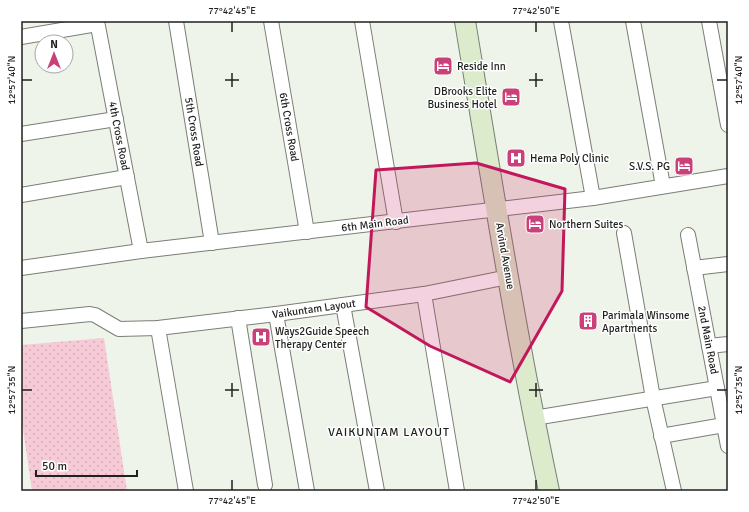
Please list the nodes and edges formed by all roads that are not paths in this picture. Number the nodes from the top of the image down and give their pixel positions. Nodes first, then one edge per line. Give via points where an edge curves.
1 (176, 21) edge
2 (270, 21) edge
3 (362, 21) edge
4 (465, 21) edge
5 (561, 21) edge
6 (633, 21) edge
7 (708, 21) edge
8 (97, 23) edge
9 (21, 37) edge
10 (116, 119) junction
11 (728, 125) edge
12 (21, 134) edge
13 (728, 176) edge
14 (126, 177) junction
15 (663, 186) junction
16 (21, 195) edge
17 (593, 198) junction
18 (496, 210) junction
19 (396, 222) junction
20 (307, 232) junction
21 (624, 233) dead end
22 (688, 234) dead end
23 (212, 243) junction
24 (141, 251) junction
25 (728, 264) edge
26 (21, 268) edge
27 (694, 268) junction
28 (508, 277) junction
29 (424, 294) junction
30 (343, 305) junction
31 (276, 314) junction
32 (238, 318) junction
33 (21, 321) edge
34 (158, 328) junction
35 (728, 344) edge
36 (709, 346) junction
37 (717, 388) junction
38 (653, 398) junction
39 (534, 418) junction
40 (724, 425) junction
41 (662, 436) junction
42 (728, 446) edge
43 (265, 485) dead end
44 (186, 491) edge
45 (307, 491) edge
46 (377, 491) edge
47 (457, 491) edge
48 (549, 491) edge
49 (674, 491) edge

1 - 23 street, 5th Cross Road
2 - 20 street, 6th Cross Road
3 - 19 street
4 - 18 street, Arvind Avenue
5 - 17 street
6 - 15 street
7 - 11 street
8 - 9 street
8 - 10 street, 4th Cross Road
10 - 12 street
10 - 14 street, 4th Cross Road
13 - 15 street, 6th Main Road
14 - 16 street
14 - 24 street, 4th Cross Road
15 - 17 street, 6th Main Road
17 - 18 street, 6th Main Road
18 - 19 street, 6th Main Road
18 - 28 street, Arvind Avenue
19 - 20 street, 6th Main Road
20 - 23 street, 6th Main Road
21 - 38 street
22 - 27 street, 2nd Main Road
23 - 24 street, 6th Main Road
24 - 26 street, 6th Main Road
25 - 27 street
27 - 36 street, 2nd Main Road
28 - 29 street, Vaikuntam Layout
28 - 39 street, Arvind Avenue
29 - 30 street, Vaikuntam Layout
29 - 47 street
30 - 31 street, Vaikuntam Layout
30 - 46 street
31 - 32 street, Vaikuntam Layout
31 - 45 street
32 - 34 street, Vaikuntam Layout
32 - 43 street
33 - 34 street, Vaikuntam Layout via 90,314 119,329
34 - 44 street
35 - 36 street
36 - 37 street, 2nd Main Road
37 - 38 street
37 - 40 street, 2nd Main Road
38 - 39 street
38 - 41 street
39 - 48 street, Arvind Avenue
40 - 41 street
40 - 42 street, 2nd Main Road
41 - 49 street

